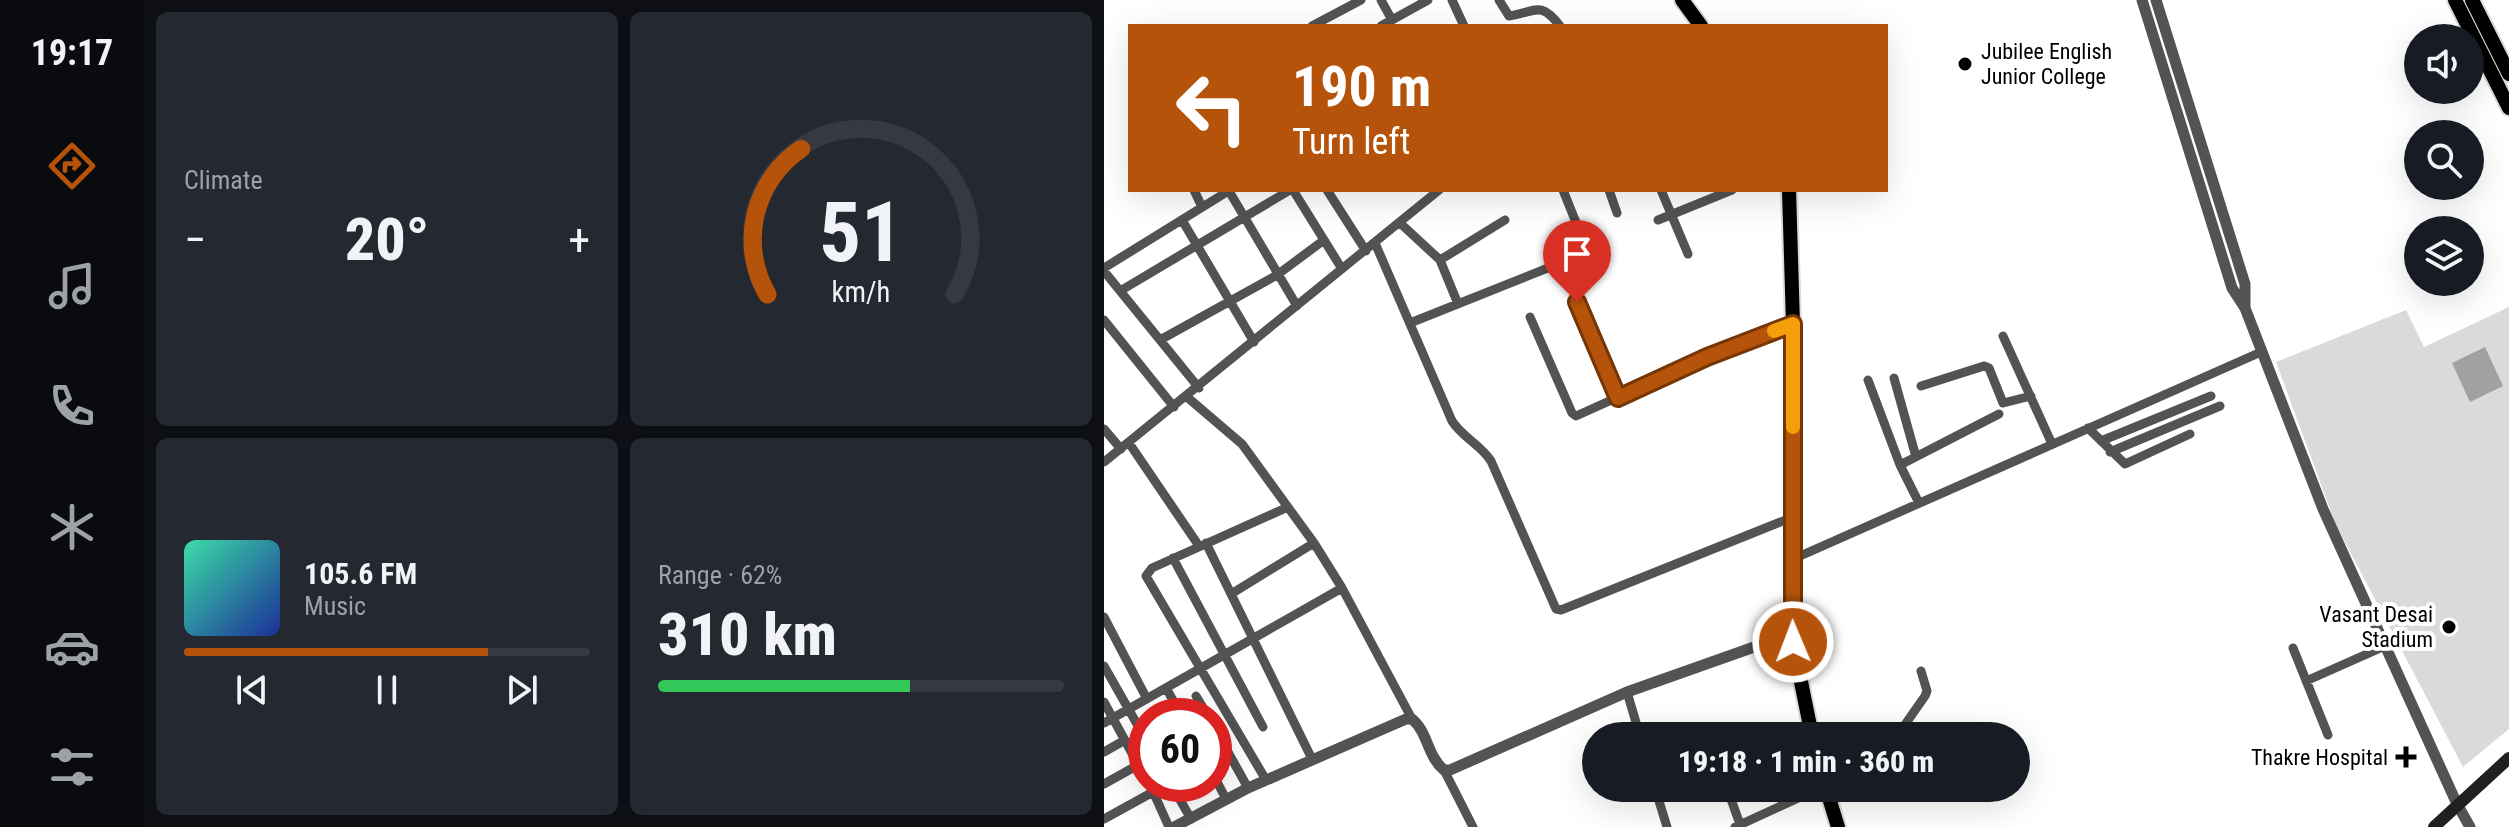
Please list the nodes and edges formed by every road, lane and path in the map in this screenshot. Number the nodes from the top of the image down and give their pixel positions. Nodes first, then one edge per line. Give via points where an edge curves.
1 (1361, 0) edge
2 (1381, 0) edge
3 (1428, 0) edge
4 (1452, 0) edge
5 (1499, 0) edge
6 (2142, 0) edge
7 (2156, 0) edge
8 (2455, 0) edge
9 (2472, 0) edge
10 (1538, 4) edge
11 (1509, 16) junction
12 (1392, 20) junction
13 (1319, 24) edge
14 (1385, 24) edge
15 (1463, 24) edge
16 (1505, 24) edge
17 (1558, 24) edge
18 (2509, 74) edge
19 (2509, 108) edge
20 (2211, 181) junction
21 (2198, 186) junction
22 (1195, 192) edge
23 (1228, 192) edge
24 (1231, 192) edge
25 (1288, 192) edge
26 (1293, 192) edge
27 (1328, 192) edge
28 (1437, 192) edge
29 (1564, 192) edge
30 (1610, 192) edge
31 (1662, 192) edge
32 (1727, 192) edge
33 (1789, 192) edge
34 (1202, 207) junction
35 (1617, 213) dead end
36 (1671, 215) junction
37 (1244, 217) junction
38 (1182, 220) junction
39 (1505, 220) dead end
40 (1658, 220) dead end
41 (1400, 223) junction
42 (1324, 240) junction
43 (1375, 243) junction
44 (1197, 245) junction
45 (1366, 251) junction
46 (1588, 252) junction
47 (1688, 254) dead end
48 (1440, 260) junction
49 (1342, 269) junction
50 (1104, 270) edge
51 (1595, 270) dead end
52 (1277, 275) junction
53 (1120, 291) junction
54 (1229, 302) junction
55 (1577, 302) dead end
56 (1458, 304) junction
57 (1297, 306) junction
58 (2245, 308) junction
59 (1530, 317) dead end
60 (1104, 320) edge
61 (1410, 323) junction
62 (1793, 324) junction
63 (2003, 336) dead end
64 (1160, 340) junction
65 (1254, 342) junction
66 (2261, 352) junction
67 (1894, 378) dead end
68 (1868, 380) dead end
69 (1921, 386) dead end
70 (1199, 388) junction
71 (2031, 396) junction
72 (2211, 396) dead end
73 (1187, 397) junction
74 (1618, 398) junction
75 (2220, 406) dead end
76 (1174, 407) junction
77 (1999, 414) dead end
78 (2088, 428) junction
79 (1104, 429) edge
80 (2190, 434) dead end
81 (2101, 441) junction
82 (2052, 444) junction
83 (1125, 446) junction
84 (2110, 452) junction
85 (1916, 457) junction
86 (1104, 462) edge
87 (1900, 465) junction
88 (1919, 503) junction
89 (1288, 507) junction
90 (1793, 517) junction
91 (1314, 543) junction
92 (1202, 545) junction
93 (1173, 558) junction
94 (1791, 560) junction
95 (1342, 588) junction
96 (1231, 594) junction
97 (1104, 617) edge
98 (1253, 638) junction
99 (1793, 642) junction
100 (2385, 646) junction
101 (2293, 648) dead end
102 (1225, 654) junction
103 (1104, 666) edge
104 (1201, 668) junction
105 (1921, 671) dead end
106 (2306, 681) junction
107 (1166, 688) junction
108 (1627, 692) junction
109 (1146, 698) edge
110 (1149, 698) edge
111 (1172, 698) edge
112 (1104, 702) edge
113 (1128, 707) edge
114 (1128, 710) edge
115 (1412, 719) junction
116 (1108, 720) edge
117 (1636, 722) edge
118 (1809, 722) edge
119 (1907, 722) edge
120 (1263, 727) dead end
121 (2328, 735) dead end
122 (1125, 740) junction
123 (1128, 746) edge
124 (1104, 752) edge
125 (2509, 758) edge
126 (1232, 759) edge
127 (1312, 759) junction
128 (1444, 770) junction
129 (1128, 771) edge
130 (1266, 780) junction
131 (1104, 784) edge
132 (1248, 788) junction
133 (1232, 796) edge
134 (1130, 802) edge
135 (1158, 802) edge
136 (1181, 802) edge
137 (1221, 802) edge
138 (1659, 802) edge
139 (1731, 802) edge
140 (1792, 802) edge
141 (1828, 802) edge
142 (2457, 804) junction
143 (1104, 819) edge
144 (1191, 819) junction
145 (1739, 826) edge
146 (1171, 827) edge
147 (1473, 827) edge
148 (1667, 827) edge
149 (1838, 827) edge
150 (2434, 827) edge
151 (2470, 827) edge

1 - 13 street
2 - 12 street
3 - 12 street
4 - 15 street
5 - 11 street
6 - 21 street
7 - 20 street
8 - 19 main road
9 - 18 main road
10 - 11 street
10 - 17 street
11 - 16 street
12 - 14 street
20 - 21 street
20 - 58 street via 2245,284
21 - 58 street via 2232,288
22 - 34 street
23 - 34 street
24 - 37 street
25 - 37 street
26 - 42 street
27 - 45 street
28 - 41 street
29 - 46 street
30 - 35 street
31 - 36 street
32 - 36 street
33 - 62 main road
34 - 38 street
36 - 40 street
36 - 47 street
37 - 44 street
37 - 52 street
38 - 44 street
38 - 50 street
39 - 48 street
41 - 43 street
41 - 48 street
42 - 49 street
42 - 52 street
43 - 45 street
43 - 61 street
44 - 53 street
44 - 54 street
45 - 49 street
46 - 51 street
46 - 56 street
48 - 56 street
49 - 57 street
50 - 53 street
52 - 54 street
52 - 57 street
53 - 64 street
54 - 64 street
54 - 65 street
55 - 74 street
56 - 61 street
57 - 65 street
58 - 66 street
59 - 74 street via 1573,415
60 - 76 street
61 - 90 street via 1457,428 1491,461 1556,609
62 - 74 street
62 - 90 main road
63 - 71 street
64 - 70 street
65 - 70 street
66 - 78 street
66 - 100 street
67 - 85 street
68 - 87 street
69 - 71 street via 1984,366 2003,403
70 - 73 street
71 - 82 street
72 - 81 street
73 - 76 street
73 - 89 street via 1242,444
75 - 84 street
76 - 83 street
77 - 85 street
78 - 81 street
78 - 82 street
79 - 83 street
80 - 84 street via 2125,464
81 - 84 street
82 - 88 street
83 - 86 street
83 - 92 street
85 - 87 street
87 - 88 street
88 - 94 street
89 - 91 street
89 - 92 street
90 - 94 main road
91 - 95 street
91 - 96 street
92 - 93 street
92 - 96 street
93 - 102 street
93 - 104 street via 1149,569 1146,576
94 - 99 main road
95 - 98 street
95 - 115 street
96 - 98 street
97 - 109 street
98 - 102 street
98 - 127 street
99 - 108 street via 1757,646
99 - 118 main road
100 - 106 street
100 - 142 street
101 - 106 street
102 - 104 street
102 - 120 street
103 - 113 street
104 - 107 street
104 - 130 street
105 - 119 street via 1927,691
106 - 121 street
107 - 110 street
107 - 111 street
108 - 117 street
108 - 128 street
112 - 116 street
114 - 116 street
115 - 127 street
115 - 128 street
116 - 122 street
122 - 123 street
122 - 124 street
125 - 142 main road
126 - 132 street
127 - 130 street
128 - 147 street
129 - 131 street
130 - 132 street
132 - 133 street
134 - 143 street
135 - 146 street
136 - 144 street
137 - 144 street
138 - 148 street
139 - 145 street
140 - 145 street
141 - 149 main road
142 - 150 main road
142 - 151 street
144 - 146 street

